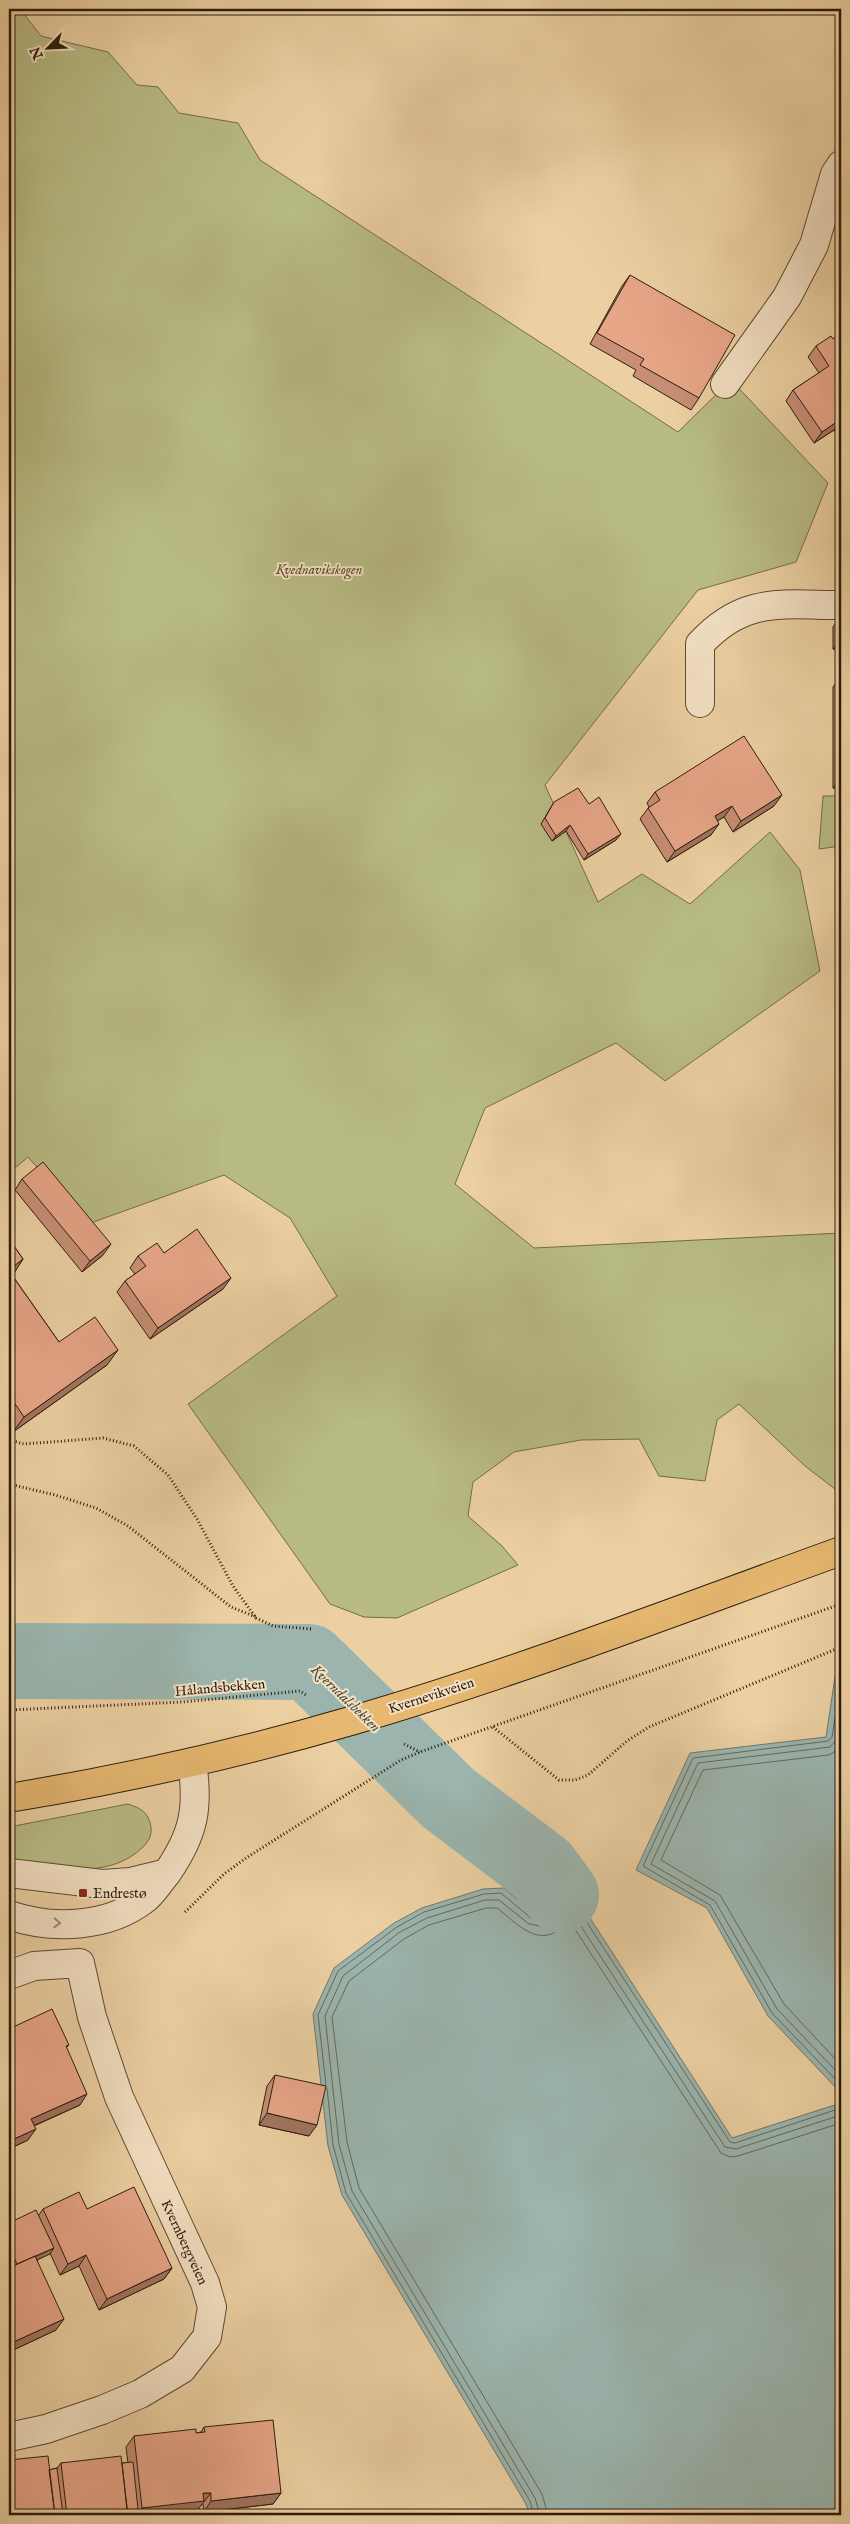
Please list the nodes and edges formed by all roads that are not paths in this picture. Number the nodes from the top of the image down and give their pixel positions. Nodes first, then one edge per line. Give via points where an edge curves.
1 (841, 165) edge
2 (726, 384) dead end
3 (841, 605) edge
4 (700, 703) dead end
5 (841, 1551) edge
6 (192, 1762) junction
7 (9, 1798) edge
8 (9, 1873) edge
9 (167, 1873) junction
10 (9, 1915) edge
11 (9, 1975) edge
12 (9, 2436) edge

1 - 2 street via 835,174 814,245 787,297
3 - 4 street via 770,605 739,612 717,626 700,644
5 - 6 main road, Kvernevikveien via 501,1672 354,1720
6 - 7 main road, Kvernevikveien
6 - 9 street via 196,1788 195,1816 180,1855
8 - 9 street via 102,1884 130,1882
10 -> 9 street via 44,1923 79,1925 98,1920 145,1899
11 - 12 street, Kvernbergveien via 34,1966 80,1963 92,2017 119,2097 206,2283 212,2307 206,2338 182,2369 140,2394 94,2413 46,2429

